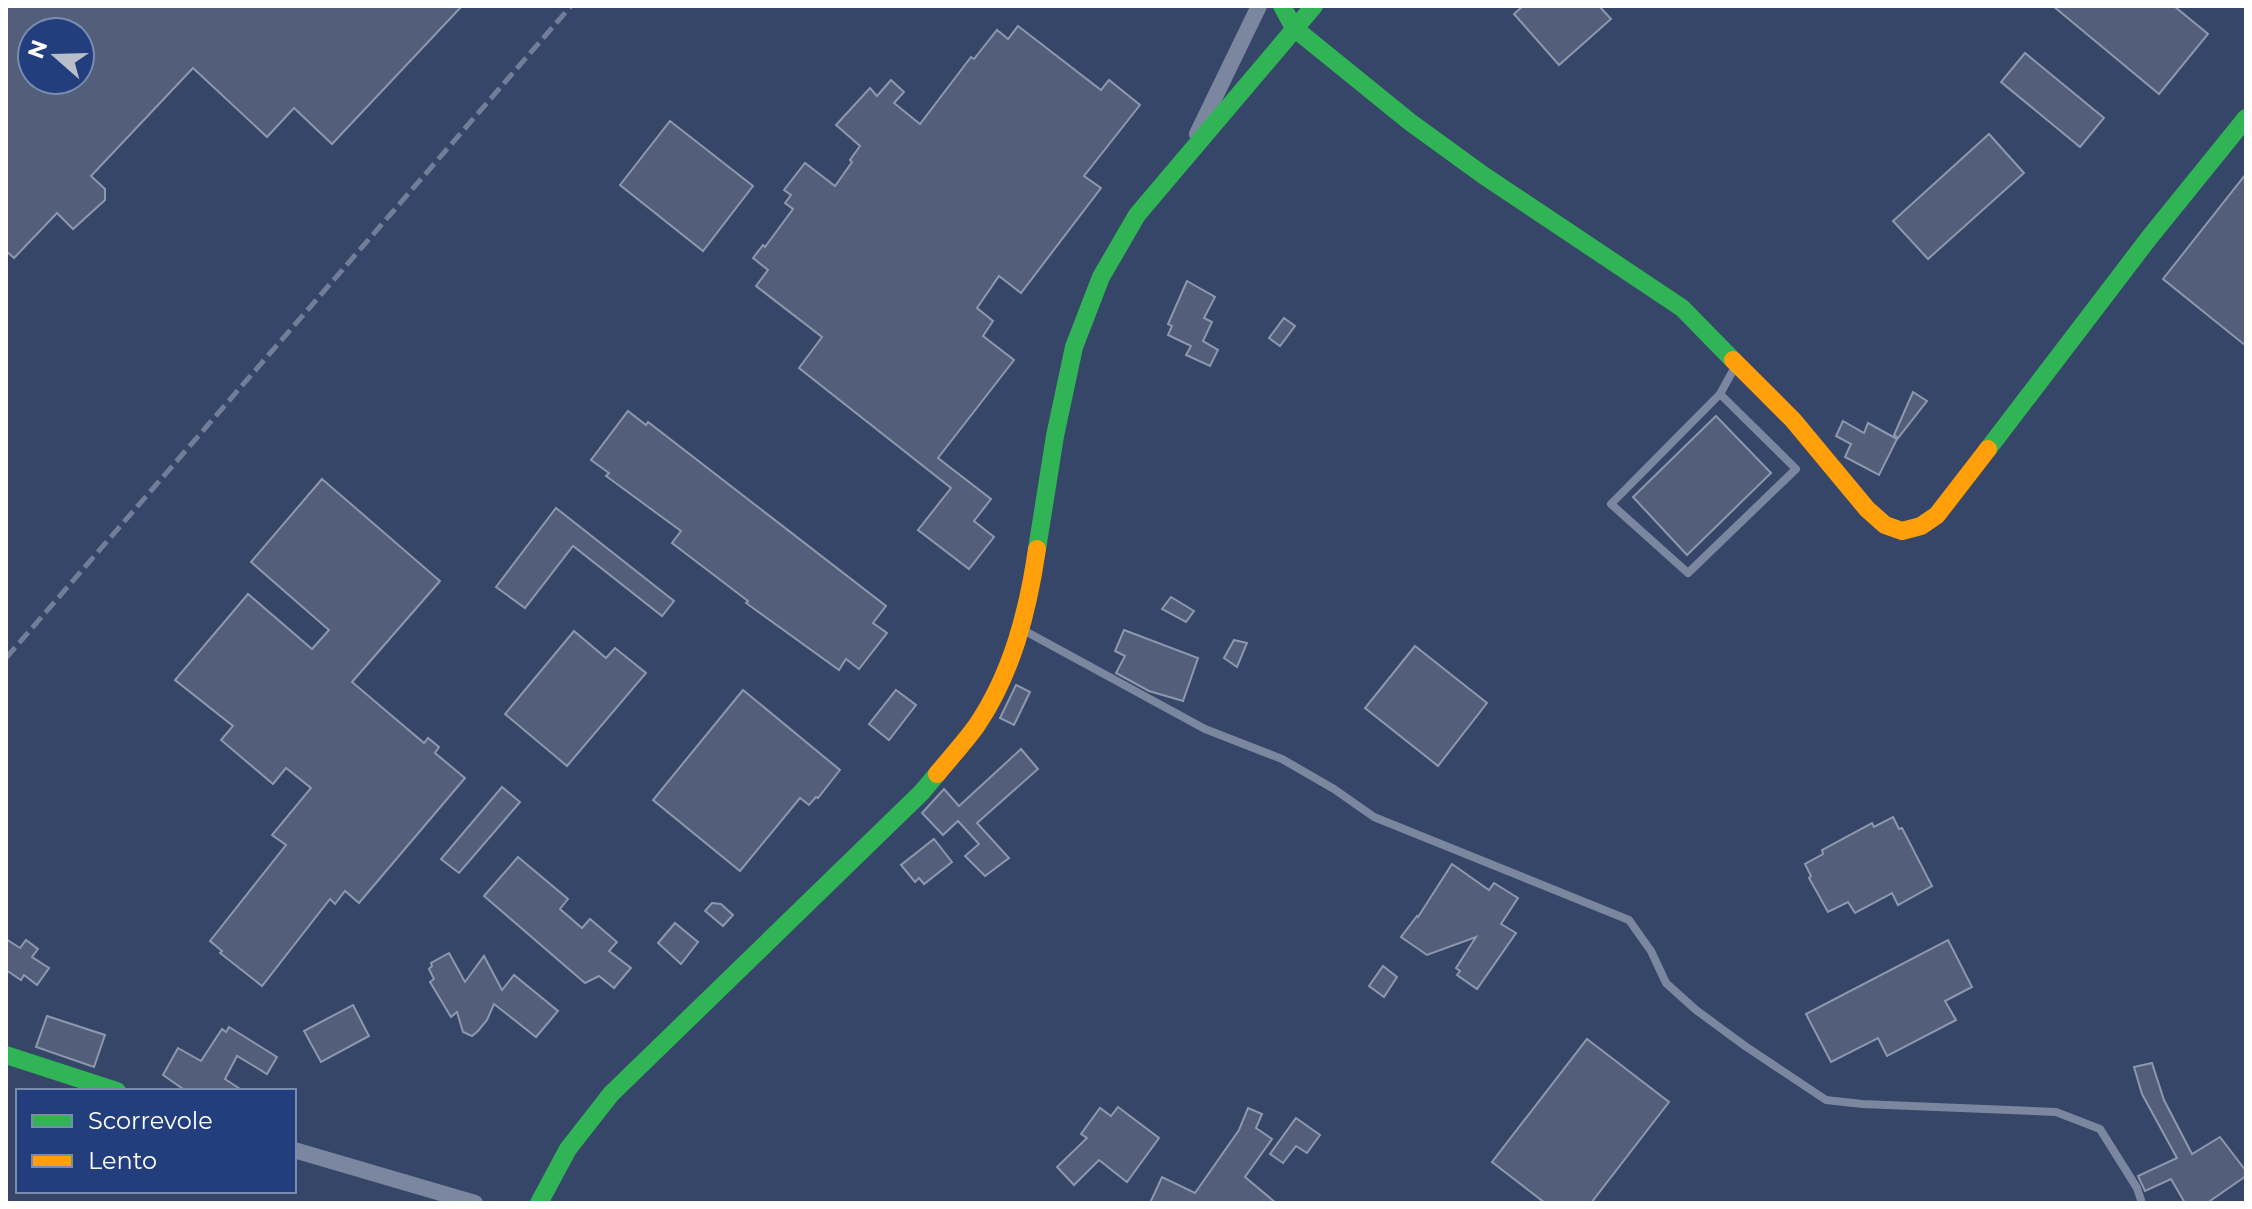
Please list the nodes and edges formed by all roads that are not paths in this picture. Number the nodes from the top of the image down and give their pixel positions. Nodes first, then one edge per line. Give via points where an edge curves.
1 (1259, 6) edge
2 (1282, 6) edge
3 (1314, 6) edge
4 (1294, 28) junction
5 (2246, 118) edge
6 (1187, 153) junction
7 (1736, 365) junction
8 (1720, 394) junction
9 (1020, 628) junction
10 (6, 1055) edge
11 (111, 1089) edge
12 (296, 1151) edge
13 (475, 1203) edge
14 (539, 1203) edge
15 (2142, 1203) edge

1 - 6 street
2 - 4 street
3 - 4 street
4 - 6 street
4 - 7 street via 1447,148 1682,308
5 - 7 street via 1937,515 1921,526 1902,531 1885,525 1793,420
6 - 9 street via 1137,215 1101,277 1074,347
7 - 8 lane
8 - 8 lane via 1611,504 1688,573 1796,469
9 - 14 street via 1008,668 977,725 922,792 611,1094 568,1149
9 - 15 lane via 1205,729 1282,759 1374,817 1629,920 1666,983 1745,1046 1826,1100 2056,1112 2100,1129
10 - 11 street
12 - 13 street

